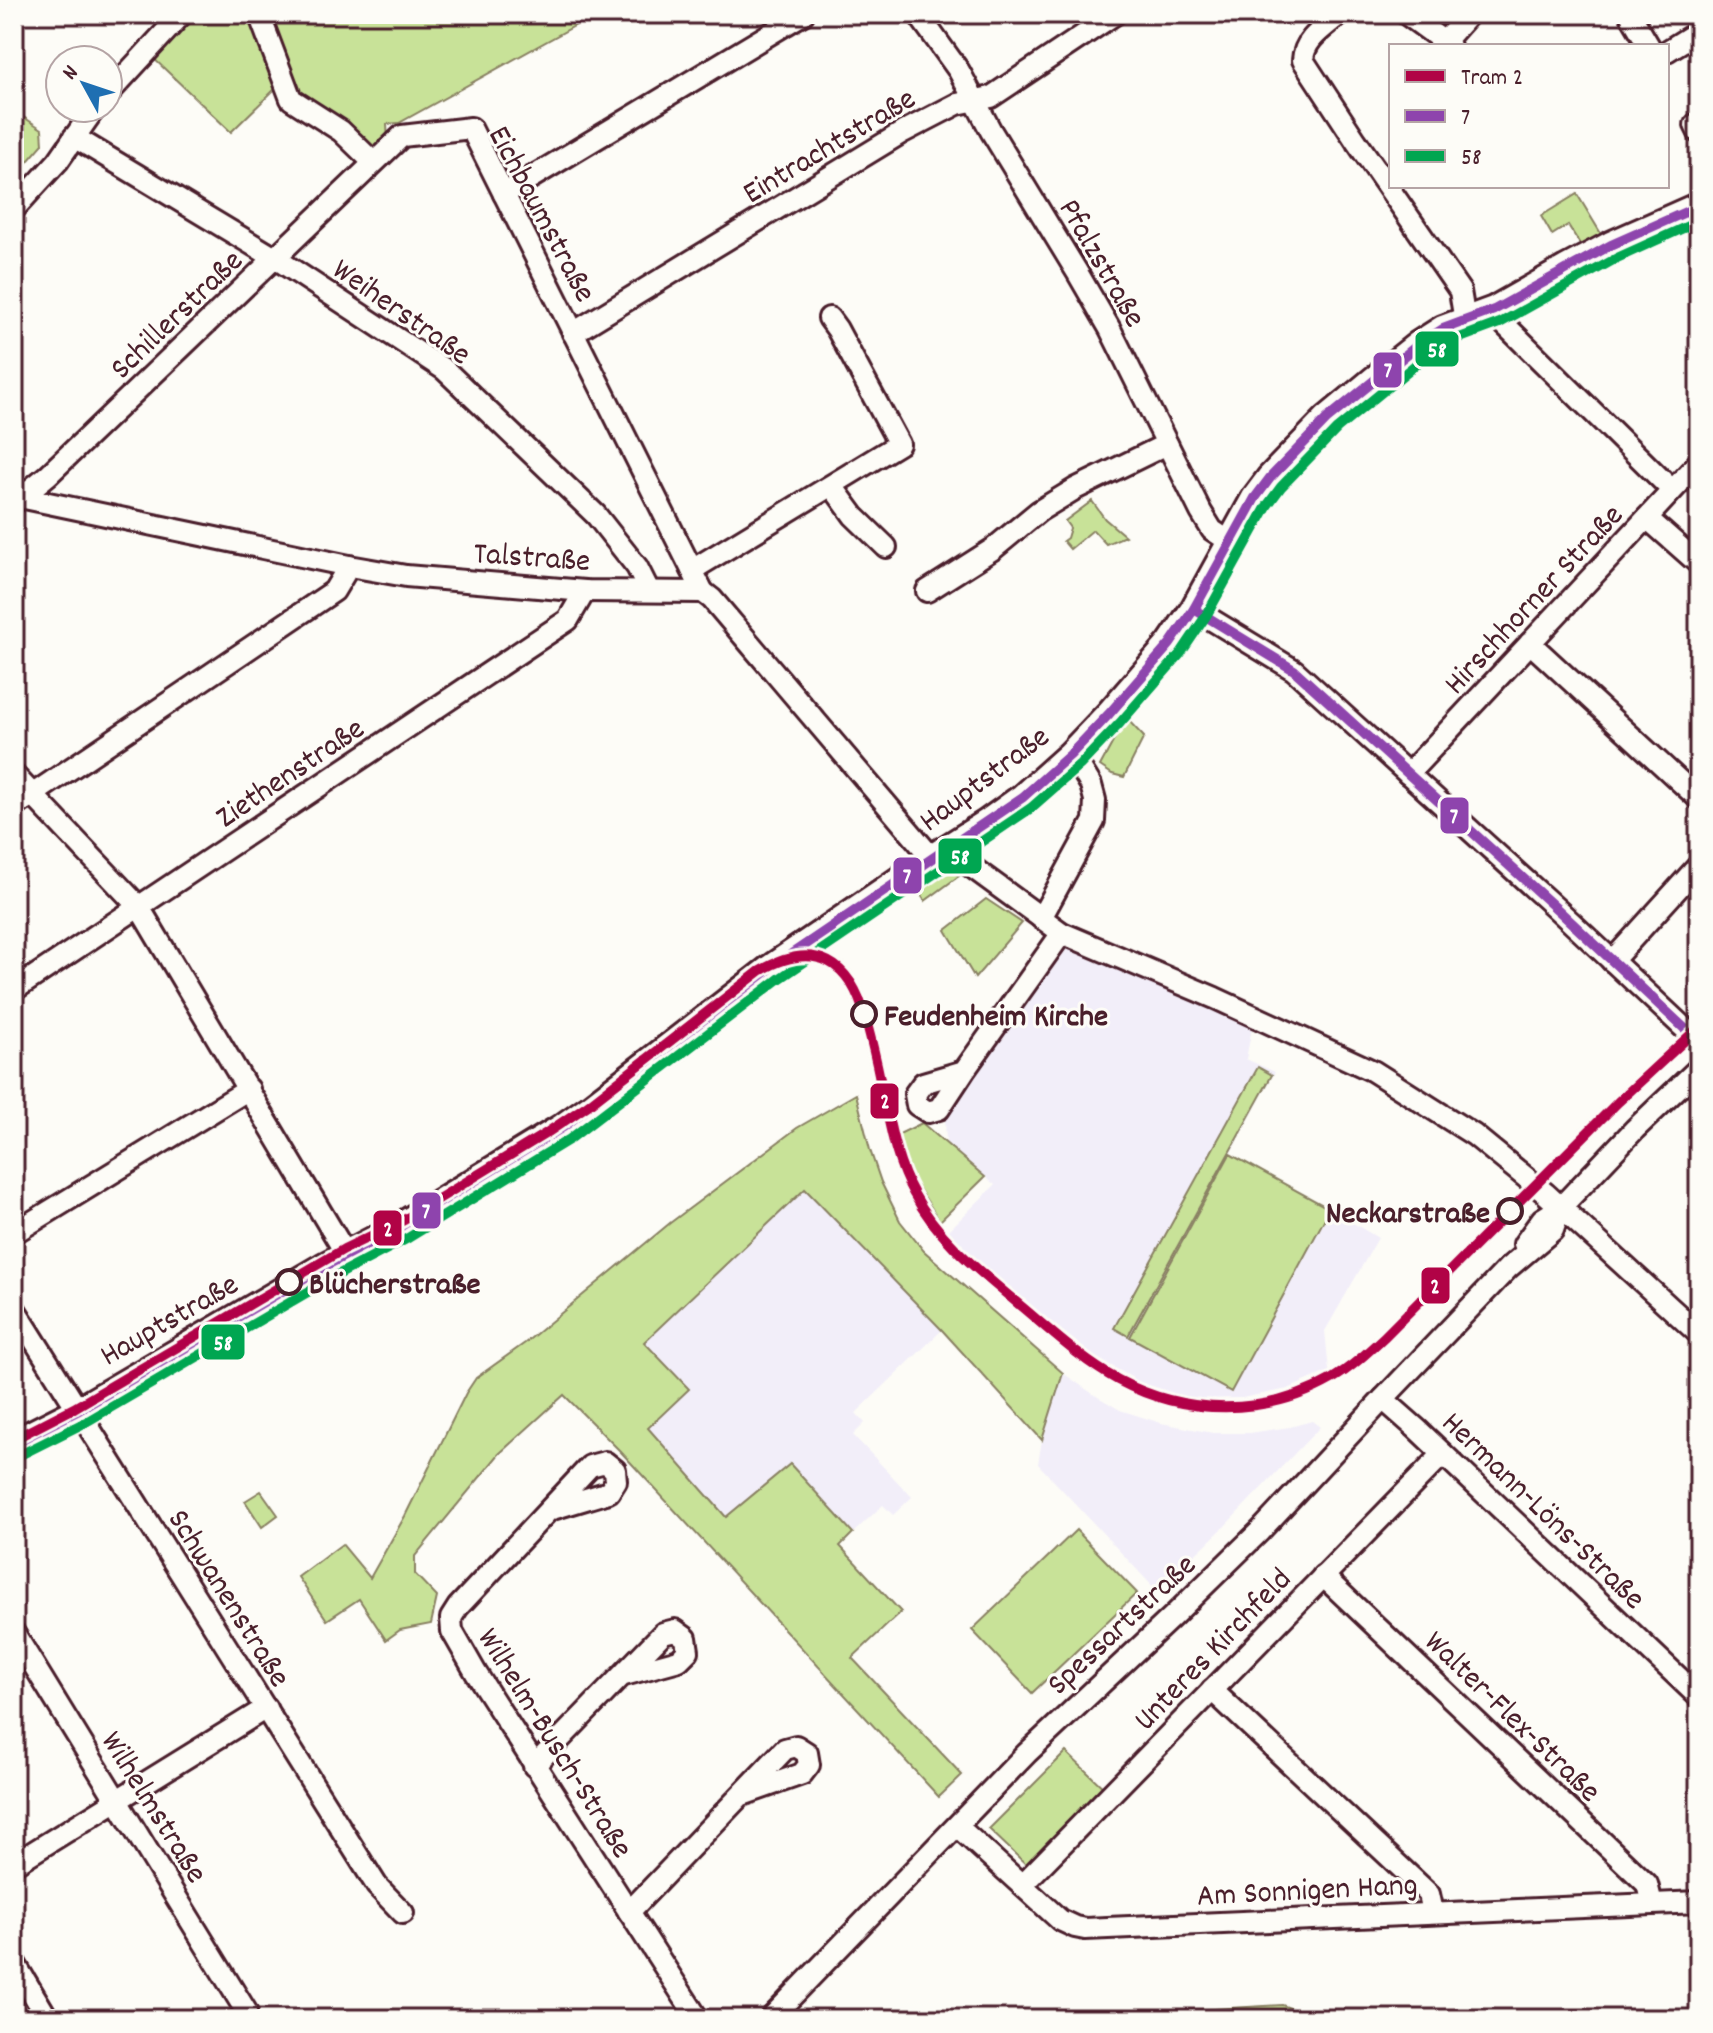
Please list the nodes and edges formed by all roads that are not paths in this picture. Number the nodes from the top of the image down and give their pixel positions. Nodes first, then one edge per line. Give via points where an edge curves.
1 (182, 14) edge
2 (259, 14) edge
3 (803, 14) edge
4 (918, 14) edge
5 (1115, 14) edge
6 (1340, 14) edge
7 (1406, 14) edge
8 (1469, 14) edge
9 (1630, 14) edge
10 (1699, 31) edge
11 (1447, 44) edge
12 (1648, 44) edge
13 (1669, 50) edge
14 (124, 77) edge
15 (975, 100) junction
16 (1699, 122) edge
17 (83, 124) edge
18 (1699, 133) edge
19 (74, 137) junction
20 (373, 162) junction
21 (504, 194) junction
22 (1699, 206) edge
23 (14, 209) edge
24 (275, 258) junction
25 (1494, 310) junction
26 (829, 318) dead end
27 (1465, 321) junction
28 (573, 333) junction
29 (1167, 444) junction
30 (1699, 462) edge
31 (832, 486) junction
32 (1672, 490) junction
33 (16, 498) edge
34 (1647, 518) junction
35 (1230, 542) junction
36 (886, 547) dead end
37 (1699, 564) edge
38 (349, 566) junction
39 (692, 570) junction
40 (585, 591) junction
41 (649, 591) junction
42 (927, 591) dead end
43 (703, 592) junction
44 (1194, 609) junction
45 (1530, 643) junction
46 (1070, 755) junction
47 (1408, 774) junction
48 (14, 775) edge
49 (32, 794) junction
50 (1699, 799) edge
51 (14, 807) edge
52 (939, 853) junction
53 (1699, 865) edge
54 (139, 907) junction
55 (1041, 918) junction
56 (1062, 933) junction
57 (1612, 961) junction
58 (14, 990) edge
59 (1699, 1042) edge
60 (1699, 1068) edge
61 (964, 1071) dead end
62 (249, 1089) junction
63 (1561, 1207) junction
64 (14, 1233) edge
65 (346, 1254) junction
66 (14, 1308) edge
67 (1699, 1334) edge
68 (1383, 1399) junction
69 (79, 1410) junction
70 (14, 1443) edge
71 (1443, 1454) junction
72 (549, 1510) dead end
73 (1323, 1576) junction
74 (14, 1633) edge
75 (624, 1675) dead end
76 (1212, 1690) junction
77 (1699, 1697) edge
78 (266, 1708) junction
79 (534, 1766) junction
80 (742, 1795) dead end
81 (117, 1801) junction
82 (957, 1826) junction
83 (14, 1864) edge
84 (1022, 1885) junction
85 (1699, 1902) edge
86 (1652, 1904) junction
87 (629, 1912) junction
88 (1433, 1912) junction
89 (403, 1913) dead end
90 (14, 1962) edge
91 (246, 2011) dead end
92 (48, 2019) edge
93 (698, 2019) edge
94 (770, 2019) edge

1 - 14 street
2 - 20 street via 291,99 341,131
3 - 21 street
4 - 15 street, Pfalzstraße
5 - 15 street, Eintrachtstraße via 991,97
6 - 27 street via 1307,43 1303,60 1460,291
7 - 11 street
8 - 11 street
9 - 12 street
10 - 13 street
15 - 28 street, Eintrachtstraße via 903,132
15 - 29 street, Pfalzstraße via 1110,329
16 - 18 street
17 - 19 street
19 - 23 street
19 - 24 street, Weiherstraße
20 - 21 street, Eichbaumstraße via 402,136 471,128
20 - 24 street, Schillerstraße
21 - 28 street, Eichbaumstraße
22 - 25 street, Hauptstraße via 1611,245
24 - 33 street, Schillerstraße via 48,475
24 - 41 street, Weiherstraße via 445,370 596,515
25 - 27 street, Hauptstraße
25 - 32 street
26 - 31 street via 899,444
27 - 35 street, Hauptstraße via 1418,345 1327,419 1270,478
28 - 39 street, Eichbaumstraße
29 - 35 street, Pfalzstraße via 1212,530
29 - 42 street via 1039,511 993,549
30 - 32 street, Hirschhorner Straße
31 - 36 street
31 - 39 street
32 - 34 street, Hirschhorner Straße
33 - 38 street, Talstraße
34 - 37 street
34 - 45 street, Hirschhorner Straße
35 - 44 street, Hauptstraße
38 - 40 street, Talstraße
38 - 49 street via 334,591
39 - 43 street, Eichbaumstraße
40 - 41 street, Talstraße
40 - 54 street, Ziethenstraße via 568,620
41 - 43 street, Talstraße
43 - 52 street via 880,795
44 - 46 street, Hauptstraße via 1170,644
44 - 47 street via 1294,670
45 - 47 street, Hirschhorner Straße
45 - 50 street
46 - 52 street, Hauptstraße via 1023,797
46 - 55 street via 1091,785 1094,821
47 - 57 street
48 - 49 street
49 - 51 street
49 - 54 street
52 - 55 street
52 - 65 street, Hauptstraße via 771,968 563,1127
53 - 57 street
54 - 58 street, Ziethenstraße
54 - 62 street
55 - 56 street
56 - 61 street
56 - 63 street via 1373,1071 1474,1135
57 - 59 street
60 - 63 street, Spessartstraße
62 - 64 street
62 - 65 street
63 - 67 street
63 - 68 street, Spessartstraße via 1542,1219 1508,1268
65 - 69 street, Hauptstraße
66 - 69 street, Schwanenstraße
68 - 71 street, Hermann-Löns-Straße
68 - 82 street, Spessartstraße via 1260,1531
69 - 70 street, Hauptstraße
69 - 78 street, Schwanenstraße
71 - 73 street, Unteres Kirchfeld
71 - 77 street, Hermann-Löns-Straße
72 - 79 street, Wilhelm-Busch-Straße via 451,1618 452,1631
73 - 76 street, Unteres Kirchfeld
73 - 86 street, Walter-Flex-Straße via 1647,1884
74 - 81 street, Wilhelmstraße
75 - 79 street
76 - 84 street, Unteres Kirchfeld
76 - 88 street via 1429,1894
78 - 81 street
78 - 89 street, Schwanenstraße via 377,1886
79 - 87 street, Wilhelm-Busch-Straße
80 - 87 street
81 - 83 street
81 - 91 street, Wilhelmstraße
82 - 84 street, Am Sonnigen Hang
82 - 94 street, Spessartstraße
84 - 88 street, Am Sonnigen Hang via 1060,1920 1085,1929
85 - 86 street, Am Sonnigen Hang
86 - 88 street, Am Sonnigen Hang
87 - 93 street, Wilhelm-Busch-Straße
90 - 92 street

